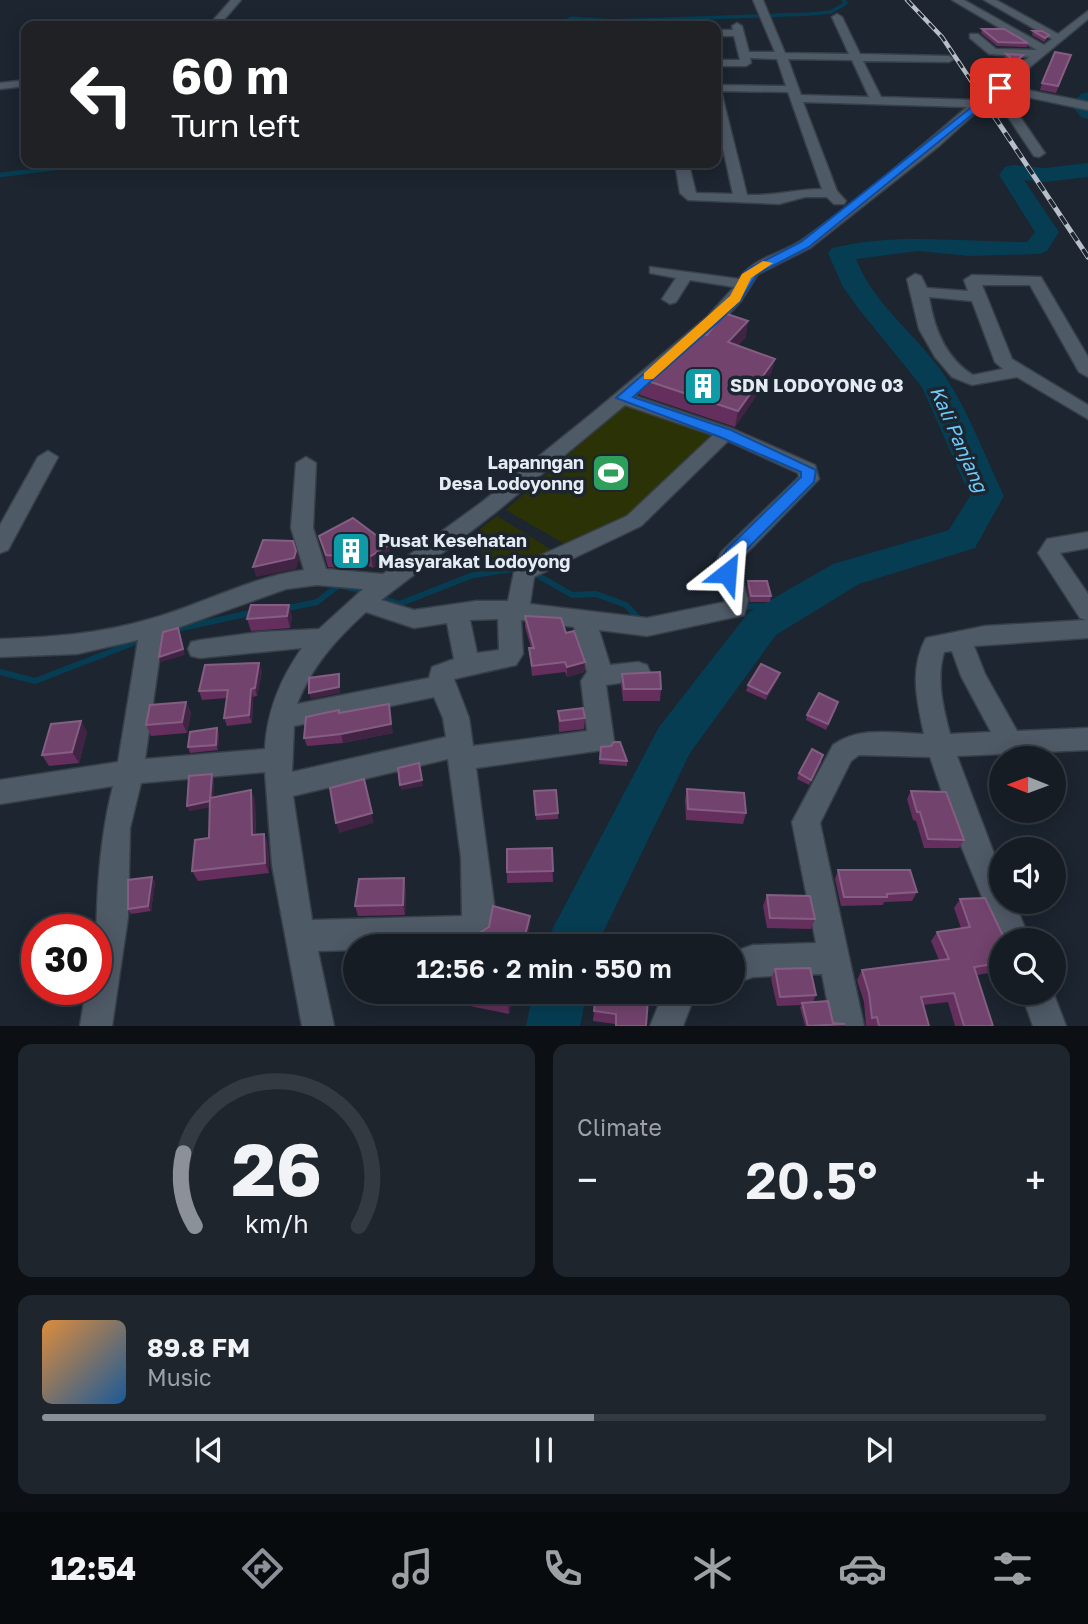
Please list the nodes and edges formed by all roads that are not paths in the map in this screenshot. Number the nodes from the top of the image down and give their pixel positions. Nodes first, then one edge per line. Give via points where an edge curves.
1 (236, 0) edge
2 (758, 0) edge
3 (957, 0) edge
4 (989, 0) edge
5 (1088, 14) edge
6 (837, 17) dead end
7 (218, 21) edge
8 (721, 32) edge
9 (974, 36) dead end
10 (1058, 38) junction
11 (1043, 52) junction
12 (746, 55) junction
13 (781, 56) junction
14 (855, 56) junction
15 (949, 59) dead end
16 (721, 63) edge
17 (21, 84) edge
18 (0, 86) edge
19 (721, 90) edge
20 (998, 90) junction
21 (793, 93) junction
22 (877, 101) junction
23 (980, 104) junction
24 (1083, 105) edge
25 (721, 112) edge
26 (1039, 153) dead end
27 (683, 169) dead end
28 (831, 193) junction
29 (741, 199) junction
30 (848, 210) junction
31 (1025, 263) dead end
32 (655, 270) dead end
33 (686, 275) junction
34 (1035, 280) junction
35 (743, 284) junction
36 (976, 296) junction
37 (670, 299) dead end
38 (1016, 372) junction
39 (1088, 372) edge
40 (623, 398) junction
41 (1088, 413) edge
42 (726, 433) junction
43 (48, 457) dead end
44 (306, 463) dead end
45 (1088, 540) edge
46 (0, 545) edge
47 (317, 577) junction
48 (373, 593) junction
49 (514, 610) junction
50 (1088, 612) edge
51 (457, 614) junction
52 (583, 618) junction
53 (152, 628) junction
54 (1088, 629) edge
55 (327, 638) junction
56 (960, 640) junction
57 (0, 648) edge
58 (200, 649) dead end
59 (467, 664) junction
60 (638, 672) edge
61 (601, 676) junction
62 (442, 685) junction
63 (282, 718) junction
64 (1088, 738) edge
65 (1010, 743) junction
66 (940, 746) junction
67 (460, 752) junction
68 (130, 772) junction
69 (278, 773) junction
70 (0, 792) edge
71 (1010, 928) edge
72 (302, 936) junction
73 (834, 958) junction
74 (745, 964) edge
75 (675, 1004) edge
76 (1042, 1005) edge
77 (96, 1026) edge
78 (318, 1026) edge
79 (666, 1026) edge
80 (848, 1026) edge
81 (1050, 1026) edge

1 - 7 street
2 - 13 street
3 - 11 street
4 - 10 street
5 - 10 street
6 - 14 street
8 - 12 street via 738,30
9 - 11 street via 993,52
10 - 11 street
11 - 20 street
12 - 13 street
12 - 16 street via 745,63
13 - 14 street
13 - 21 street
14 - 15 street
14 - 22 street
17 - 18 street
19 - 21 street
20 - 23 street
20 - 24 street
20 - 26 street
21 - 22 street
21 - 28 street
22 - 23 street
23 - 30 street
25 - 29 street
27 - 29 street via 687,193 693,197
28 - 29 street via 779,200
28 - 30 street
30 - 35 street via 805,245 752,271
31 - 34 street
32 - 33 street
33 - 35 street
33 - 37 street
34 - 36 street via 978,278 971,285
34 - 39 street
35 - 40 street via 713,321
36 - 38 street via 997,349
36 - 38 street via 918,285 929,333 942,355 964,377 972,380
38 - 41 street
40 - 42 street
40 - 48 street via 473,520
42 - 49 street via 634,521 530,568
42 - 52 street via 811,474 729,558 726,565 736,609 647,627
43 - 46 street
44 - 47 street via 302,528
45 - 50 street via 1055,544 1049,553
47 - 48 street
47 - 53 street via 267,585 221,606
48 - 51 street via 414,620
48 - 55 street
49 - 51 street
49 - 52 street
49 - 59 street via 511,654
51 - 59 street
52 - 61 street
53 - 57 street via 77,645
53 - 68 street
54 - 56 street
55 - 58 street
55 - 63 street via 293,679
56 - 65 street via 973,676
56 - 66 street via 934,645 927,667
59 - 62 street via 441,674
60 - 61 street
61 - 67 street via 593,681 601,741
62 - 63 street
62 - 67 street via 456,718
63 - 69 street
64 - 65 street
65 - 66 street
66 - 71 street
66 - 73 street via 853,744 842,753 806,822
67 - 69 street
67 - 72 street via 476,869 476,925 466,932
68 - 69 street
68 - 70 street
68 - 77 street via 116,828 113,917
69 - 72 street via 285,846
72 - 78 street
73 - 74 street
73 - 80 street
75 - 79 street
76 - 81 street

